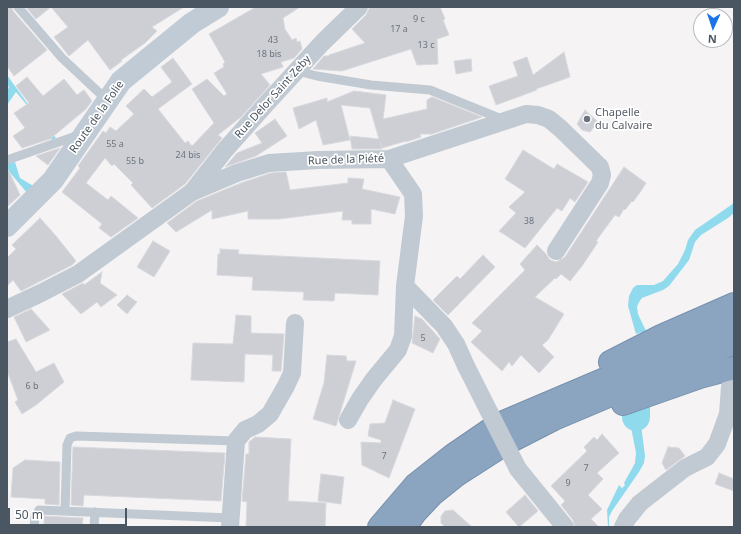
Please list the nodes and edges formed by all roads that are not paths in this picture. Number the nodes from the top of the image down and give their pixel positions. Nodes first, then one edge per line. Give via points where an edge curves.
1 (18, 7) edge
2 (218, 7) edge
3 (359, 7) edge
4 (297, 70) junction
5 (108, 100) junction
6 (506, 120) junction
7 (86, 132) junction
8 (389, 159) junction
9 (7, 160) edge
10 (192, 192) junction
11 (7, 226) edge
12 (556, 251) dead end
13 (405, 286) junction
14 (734, 304) edge
15 (7, 309) edge
16 (295, 323) dead end
17 (734, 324) edge
18 (734, 343) edge
19 (734, 368) edge
20 (734, 382) edge
21 (567, 395) junction
22 (348, 420) dead end
23 (554, 420) junction
24 (500, 435) junction
25 (236, 441) junction
26 (65, 511) junction
27 (95, 512) junction
28 (230, 523) edge
29 (34, 527) edge
30 (94, 527) edge
31 (379, 527) edge
32 (405, 527) edge
33 (565, 527) edge
34 (623, 527) edge

1 - 5 lane via 62,58
2 - 5 street, Route de la Folie via 192,23 121,81
3 - 4 street, Rue Delor Saint Zeby
4 - 6 lane via 371,85 430,90
4 - 10 street, Rue Delor Saint Zeby via 225,150
5 - 7 street, Route de la Folie
6 - 8 street, Rue de la Piété
6 - 12 street, Rue de la Piété via 526,114 549,119 600,167 600,183
7 - 9 lane
7 - 11 street, Route de la Folie via 53,180
8 - 10 street, Rue de la Piété via 269,163
8 - 13 street via 413,194 414,216
10 - 15 street, Rue de la Piété via 78,274
13 - 22 street via 403,336 398,350 374,379
13 - 33 street, bridge via 444,326 456,344 518,469
14 - 21 highway via 661,336 611,362
16 - 25 street via 292,373 286,386 270,414 258,424 244,430
17 - 21 highway
18 - 23 highway
19 - 23 highway via 700,377 606,410
20 - 34 street via 730,387 728,414 717,444 707,457 685,468 640,503
21 - 24 highway
23 - 24 highway
24 - 31 highway via 453,455 415,485
24 - 32 highway via 432,495
25 - 26 lane via 76,436 70,438
25 - 28 street
26 - 27 lane
26 - 29 lane via 39,510
27 - 28 lane
27 - 30 lane

